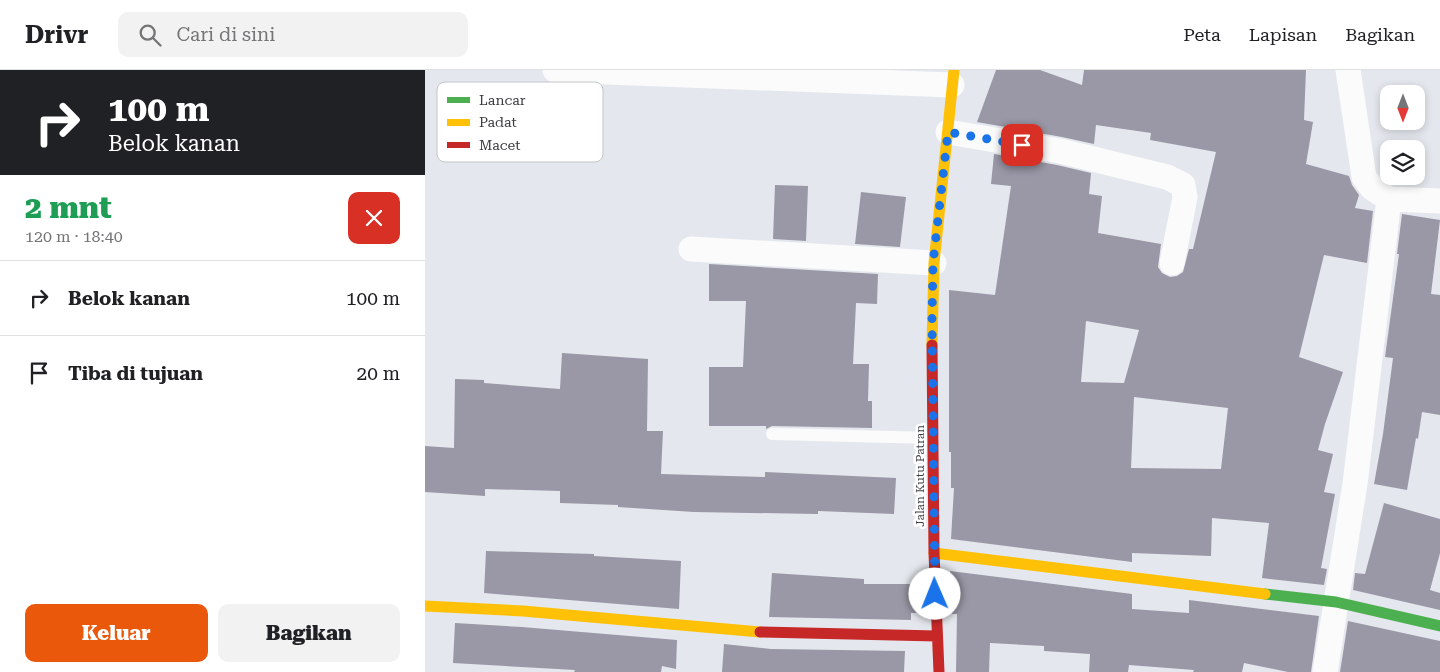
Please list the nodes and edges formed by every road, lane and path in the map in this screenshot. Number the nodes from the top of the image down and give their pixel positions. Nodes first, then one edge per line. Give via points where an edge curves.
1 (555, 70) edge
2 (1348, 70) edge
3 (953, 78) edge
4 (948, 132) junction
5 (1389, 198) junction
6 (1440, 201) edge
7 (691, 249) dead end
8 (933, 263) junction
9 (1172, 263) dead end
10 (772, 434) dead end
11 (933, 438) junction
12 (934, 553) junction
13 (1336, 602) junction
14 (425, 606) edge
15 (1440, 626) edge
16 (937, 636) junction
17 (939, 672) edge
18 (1325, 672) edge

1 - 3 street
2 - 5 street via 1364,177 1371,188
3 - 4 street, Jalan Kutu Patran
4 - 8 street, Jalan Kutu Patran
4 - 9 street via 1059,151 1167,177 1183,185 1185,196
5 - 6 street
5 - 13 street via 1355,484
7 - 8 street
8 - 11 street, Jalan Kutu Patran
10 - 11 lane
11 - 12 street, Jalan Kutu Patran
12 - 13 street
12 - 16 street, Jalan Kutu Patran
13 - 15 street
13 - 18 street
14 - 16 street via 771,633
16 - 17 street, Jalan Kutu Patran

